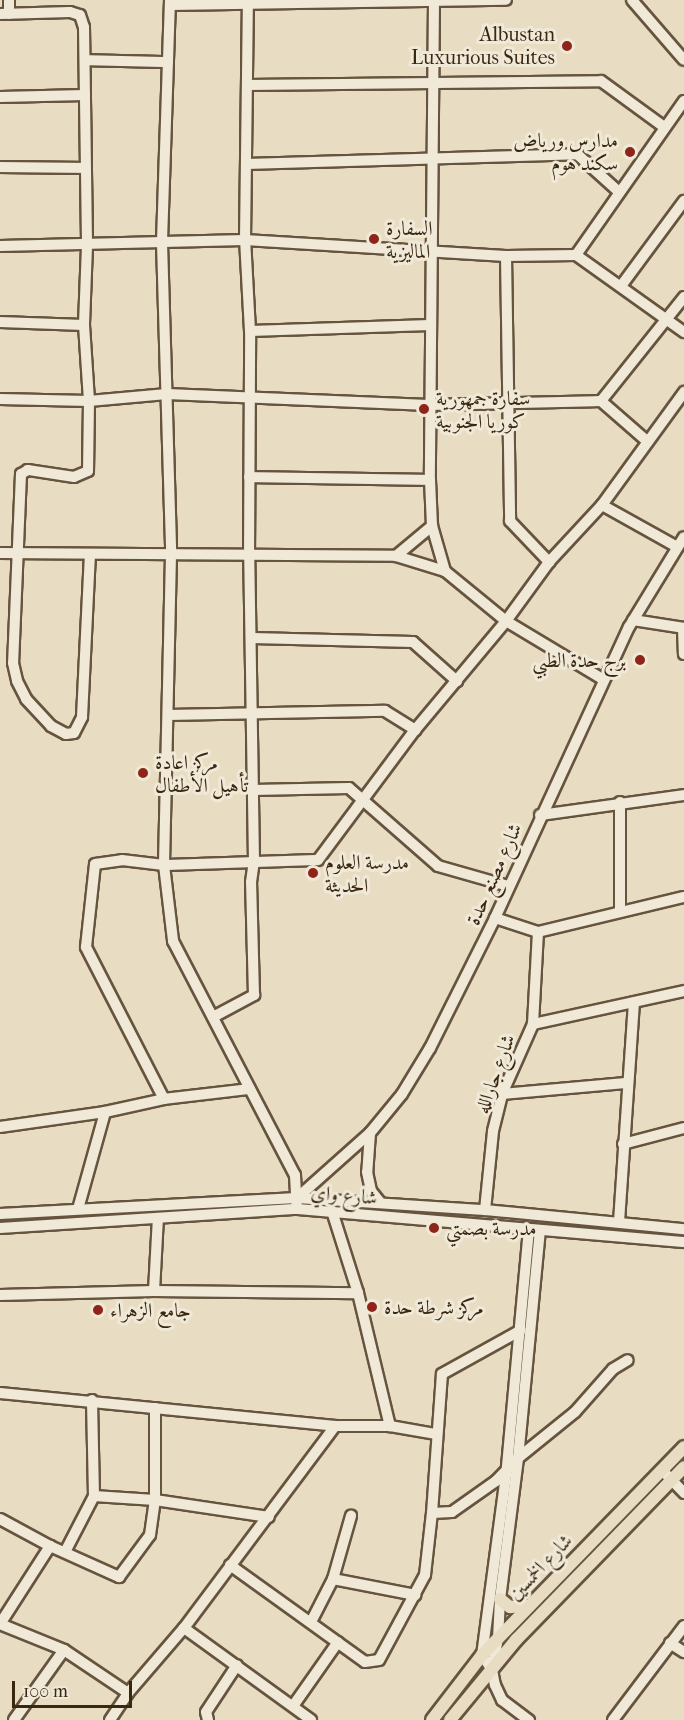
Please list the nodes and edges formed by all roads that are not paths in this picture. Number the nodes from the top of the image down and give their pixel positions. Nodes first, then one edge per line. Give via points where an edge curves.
1 (9, 0) edge
2 (506, 0) edge
3 (632, 0) edge
4 (434, 1) edge
5 (170, 2) edge
6 (248, 2) edge
7 (4, 14) edge
8 (85, 60) junction
9 (684, 60) edge
10 (168, 62) junction
11 (434, 83) junction
12 (247, 85) junction
13 (85, 95) junction
14 (0, 97) edge
15 (684, 101) edge
16 (664, 127) junction
17 (434, 156) junction
18 (246, 164) junction
19 (0, 167) edge
20 (85, 168) junction
21 (618, 191) junction
22 (684, 201) edge
23 (245, 240) junction
24 (162, 243) junction
25 (0, 246) edge
26 (87, 246) junction
27 (432, 251) junction
28 (576, 255) junction
29 (506, 256) junction
30 (621, 286) junction
31 (684, 297) edge
32 (667, 319) junction
33 (0, 322) edge
34 (84, 325) junction
35 (430, 325) junction
36 (250, 331) junction
37 (684, 332) edge
38 (684, 392) edge
39 (167, 394) junction
40 (0, 399) edge
41 (249, 399) junction
42 (89, 400) junction
43 (601, 401) junction
44 (507, 404) junction
45 (429, 405) junction
46 (648, 442) junction
47 (249, 477) junction
48 (430, 480) junction
49 (602, 505) junction
50 (432, 526) junction
51 (684, 537) edge
52 (676, 547) junction
53 (0, 553) edge
54 (16, 554) junction
55 (90, 555) junction
56 (171, 555) junction
57 (396, 556) junction
58 (249, 557) junction
59 (549, 562) junction
60 (445, 571) junction
61 (633, 620) junction
62 (506, 621) junction
63 (683, 628) edge
64 (252, 638) junction
65 (684, 654) edge
66 (604, 680) junction
67 (457, 681) junction
68 (252, 714) junction
69 (168, 715) junction
70 (415, 730) junction
71 (253, 790) junction
72 (684, 795) edge
73 (363, 800) junction
74 (620, 802) junction
75 (540, 815) junction
76 (254, 861) junction
77 (164, 865) junction
78 (508, 886) junction
79 (684, 897) edge
80 (620, 912) junction
81 (495, 918) junction
82 (538, 932) junction
83 (684, 991) edge
84 (634, 1003) junction
85 (213, 1017) junction
86 (533, 1024) junction
87 (626, 1083) junction
88 (249, 1089) junction
89 (502, 1094) junction
90 (164, 1099) junction
91 (105, 1112) junction
92 (0, 1126) edge
93 (684, 1128) edge
94 (370, 1133) junction
95 (624, 1144) junction
96 (380, 1202) junction
97 (297, 1203) junction
98 (78, 1209) junction
99 (484, 1210) junction
100 (332, 1211) junction
101 (0, 1214) edge
102 (158, 1218) junction
103 (619, 1222) junction
104 (669, 1227) junction
105 (0, 1228) edge
106 (684, 1228) edge
107 (535, 1230) junction
108 (668, 1241) junction
109 (684, 1242) edge
110 (154, 1291) junction
111 (358, 1293) junction
112 (0, 1295) edge
113 (521, 1330) junction
114 (628, 1360) dead end
115 (0, 1392) edge
116 (92, 1400) junction
117 (155, 1408) junction
118 (335, 1426) junction
119 (390, 1426) junction
120 (436, 1434) junction
121 (684, 1447) edge
122 (518, 1458) junction
123 (684, 1467) edge
124 (507, 1468) junction
125 (662, 1470) junction
126 (673, 1479) junction
127 (684, 1493) edge
128 (94, 1496) junction
129 (155, 1500) junction
130 (432, 1513) junction
131 (351, 1516) dead end
132 (269, 1517) junction
133 (0, 1519) edge
134 (50, 1546) junction
135 (65, 1552) junction
136 (230, 1565) junction
137 (333, 1579) junction
138 (415, 1595) junction
139 (500, 1599) junction
140 (529, 1606) junction
141 (311, 1622) junction
142 (0, 1624) edge
143 (684, 1626) edge
144 (184, 1628) junction
145 (498, 1639) junction
146 (338, 1642) junction
147 (670, 1643) junction
148 (64, 1650) junction
149 (684, 1652) edge
150 (482, 1655) junction
151 (237, 1665) junction
152 (492, 1670) junction
153 (128, 1693) junction
154 (293, 1706) junction
155 (14, 1720) edge
156 (110, 1720) edge
157 (208, 1720) edge
158 (311, 1720) edge
159 (432, 1720) edge
160 (450, 1720) edge
161 (529, 1720) edge
162 (613, 1720) edge

1 - 7 street
2 - 4 street
3 - 9 street
4 - 6 street
4 - 11 street
5 - 6 street
5 - 10 street
6 - 12 street
7 - 8 street via 80,15
8 - 10 street
8 - 13 street
10 - 24 street
11 - 12 street
11 - 16 street via 601,81
11 - 17 street
12 - 18 street
13 - 14 street
13 - 20 street
15 - 16 street
16 - 21 street
17 - 18 street
17 - 21 street via 577,154
17 - 27 street
18 - 23 street
19 - 20 street
20 - 26 street
21 - 28 street
22 - 30 street
23 - 24 street
23 - 27 street
23 - 36 street
24 - 26 street
24 - 39 street
25 - 26 street
26 - 34 street
27 - 29 street
27 - 35 street
28 - 29 street
28 - 30 street
29 - 44 street
30 - 32 street
31 - 32 street
32 - 37 street
32 - 43 street
33 - 34 street
34 - 42 street
35 - 36 street
35 - 45 street
36 - 41 street
38 - 46 street
39 - 41 street
39 - 42 street
39 - 56 street
40 - 42 street
41 - 45 street
41 - 47 street
42 - 54 street via 88,471 74,477 28,470 21,474
43 - 44 street
43 - 46 street
44 - 45 street
44 - 59 street via 510,521
45 - 48 street
46 - 49 street
47 - 48 street
47 - 58 street
48 - 50 street
49 - 52 street
49 - 59 street
50 - 57 street
50 - 60 street
51 - 52 street, شارع مصنع حدة
52 - 61 street, شارع مصنع حدة
53 - 54 street
54 - 55 street
54 - 55 street via 13,663 17,681 26,699 51,726 66,734 74,733 82,717
55 - 56 street
56 - 58 street
56 - 69 street
57 - 58 street
57 - 60 street
58 - 64 street
59 - 62 street
60 - 62 street
61 - 63 street
61 - 66 street, شارع مصنع حدة
62 - 66 street
62 - 67 street
63 - 65 street
64 - 67 street via 412,642
64 - 68 street
66 - 75 street, شارع مصنع حدة
67 - 70 street
68 - 69 street
68 - 70 street via 385,711
68 - 71 street
69 - 77 street
70 - 73 street
71 - 73 street via 340,787 349,788
71 - 76 street
72 - 74 street
73 - 76 street via 318,860
73 - 78 street via 438,866
74 - 75 street
74 - 80 street
75 - 78 street, شارع مصنع حدة
76 - 77 street
76 - 85 street via 254,995
77 - 85 street via 173,941
77 - 90 street via 122,860 95,864 86,947
78 - 81 street, شارع مصنع حدة
79 - 80 street
80 - 82 street
81 - 82 street
81 - 94 street, شارع مصنع حدة via 430,1048 402,1094
82 - 86 street, شارع جارالله
83 - 84 street, شارع جارالله
84 - 86 street, شارع جارالله
84 - 87 street
85 - 88 street
86 - 89 street, شارع جارالله
87 - 89 street
87 - 95 street
88 - 90 street
88 - 97 street via 295,1175
89 - 99 street, شارع جارالله via 493,1131
90 - 91 street
91 - 92 street
91 - 98 street
93 - 95 street
94 - 96 street via 367,1172 371,1191
94 - 97 street, شارع مصنع حدة
95 - 103 street
96 - 97 street, شارع واي
96 - 99 street, شارع واي
97 - 98 street, شارع واي
97 - 100 street, شارع واي
97 - 102 street, شارع واي
98 - 101 street, شارع واي
99 - 103 street, شارع واي
100 - 107 street, شارع واي
100 - 111 street
102 - 105 street, شارع واي
102 - 110 street
103 - 104 street, شارع واي
104 - 106 street, شارع واي
104 - 108 street
107 - 108 street, شارع واي
107 - 113 street
107 - 122 street
108 - 109 street, شارع واي
110 - 111 street
110 - 112 street
111 - 119 street
113 - 120 street via 442,1374
113 - 124 street
114 - 122 street via 613,1370 575,1412
115 - 116 street
116 - 117 street
116 - 128 street
117 - 118 street
117 - 129 street
118 - 119 street
118 - 132 street
119 - 120 street
120 - 130 street
121 - 125 main road, شارع الخمسين
122 - 124 street
122 - 139 street
123 - 126 main road, شارع الخمسين
124 - 130 street via 496,1482 452,1512
124 - 150 street
125 - 126 street
125 - 140 main road, شارع الخمسين
126 - 127 street
126 - 152 main road, شارع الخمسين via 516,1640
128 - 129 street
128 - 135 street
129 - 132 street
129 - 135 street via 150,1535 119,1576
130 - 138 street via 424,1575
131 - 137 street
132 - 136 street
133 - 134 street
134 - 135 street
134 - 142 street
136 - 141 street
136 - 144 street
137 - 138 street
137 - 141 street
138 - 146 street via 379,1660 365,1662
139 - 140 main road via 515,1608
139 - 145 street
140 - 145 main road, شارع الخمسين
141 - 146 street
142 - 148 street
143 - 147 street
144 - 151 street
144 - 153 street
145 - 150 main road, شارع الخمسين
145 - 152 street
146 - 154 street
147 - 149 street
147 - 162 street
148 - 153 street
148 - 155 street
150 - 152 street
150 - 159 main road, شارع الخمسين
151 - 154 street
151 - 157 street via 206,1712
152 - 160 main road, شارع الخمسين
152 - 161 street via 502,1700
153 - 156 street
154 - 158 street

